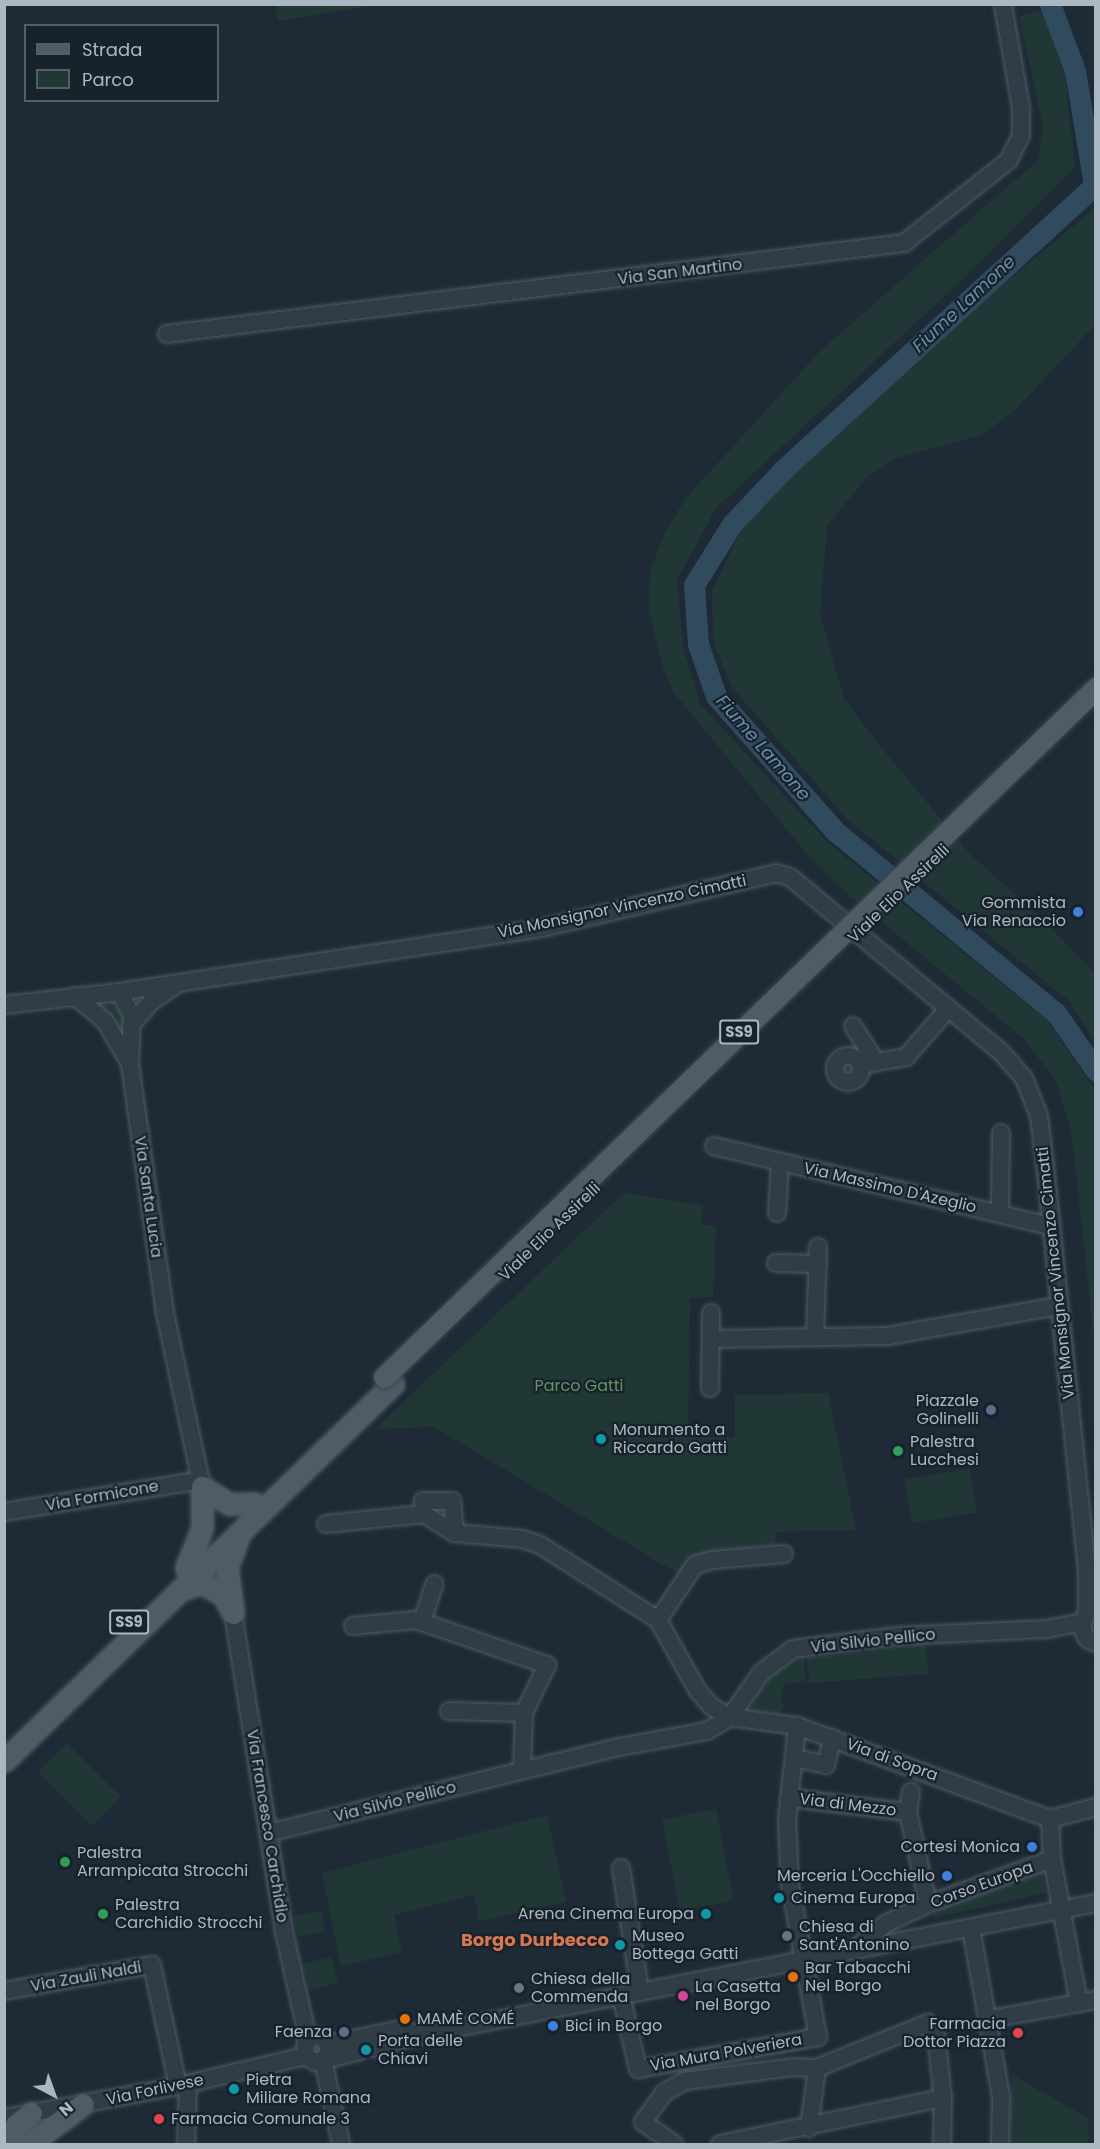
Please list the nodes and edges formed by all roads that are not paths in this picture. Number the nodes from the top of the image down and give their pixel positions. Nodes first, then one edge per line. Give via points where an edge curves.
1 (1008, 5) edge
2 (166, 334) dead end
3 (1095, 688) edge
4 (1095, 704) edge
5 (177, 984) junction
6 (119, 992) junction
7 (75, 996) junction
8 (4, 1005) edge
9 (948, 1009) junction
10 (131, 1025) junction
11 (854, 1026) dead end
12 (130, 1064) junction
13 (1001, 1133) dead end
14 (714, 1146) dead end
15 (780, 1162) junction
16 (777, 1213) dead end
17 (1000, 1214) junction
18 (1049, 1226) junction
19 (818, 1247) dead end
20 (776, 1263) dead end
21 (818, 1264) junction
22 (1058, 1306) junction
23 (711, 1313) dead end
24 (815, 1337) junction
25 (711, 1339) junction
26 (388, 1381) junction
27 (710, 1388) dead end
28 (201, 1483) junction
29 (254, 1503) junction
30 (4, 1512) edge
31 (424, 1514) junction
32 (326, 1524) dead end
33 (241, 1531) junction
34 (455, 1533) junction
35 (783, 1554) dead end
36 (186, 1568) junction
37 (1087, 1573) junction
38 (434, 1584) dead end
39 (179, 1592) junction
40 (1095, 1593) edge
41 (233, 1612) junction
42 (658, 1620) junction
43 (422, 1622) junction
44 (1089, 1623) edge
45 (353, 1626) dead end
46 (449, 1712) dead end
47 (524, 1713) junction
48 (730, 1717) junction
49 (797, 1726) junction
50 (832, 1738) junction
51 (4, 1743) edge
52 (794, 1758) junction
53 (4, 1761) edge
54 (522, 1771) junction
55 (913, 1779) junction
56 (789, 1798) junction
57 (1095, 1807) edge
58 (908, 1812) junction
59 (1050, 1819) junction
60 (267, 1833) junction
61 (1052, 1859) junction
62 (621, 1868) dead end
63 (1095, 1903) edge
64 (928, 1904) junction
65 (1062, 1910) junction
66 (970, 1928) junction
67 (852, 1952) junction
68 (806, 1961) junction
69 (4, 1991) edge
70 (640, 1991) junction
71 (621, 1995) junction
72 (1087, 2002) edge
73 (990, 2019) junction
74 (308, 2039) junction
75 (363, 2046) joint
76 (326, 2054) junction
77 (305, 2056) junction
78 (817, 2068) junction
79 (183, 2085) junction
80 (943, 2098) junction
81 (75, 2110) junction
82 (31, 2114) junction
83 (4, 2118) edge
84 (809, 2128) junction
85 (16, 2143) edge
86 (57, 2145) edge
87 (186, 2145) edge
88 (342, 2145) edge
89 (674, 2145) edge
90 (720, 2145) edge
91 (942, 2145) edge
92 (1000, 2145) edge

1 - 2 street, Via San Martino via 1021,135 1009,160 904,243
3 - 26 main road, Viale Elio Assirelli / SS9, bridge
4 - 26 main road, Viale Elio Assirelli / SS9
5 - 6 street, Via Monsignor Vincenzo Cimatti
5 - 9 street, Via Monsignor Vincenzo Cimatti via 542,928 776,873 790,877
5 - 10 street, Via Monsignor Vincenzo Cimatti via 152,1001
6 - 7 street, Via Monsignor Vincenzo Cimatti
6 - 10 street via 131,1008
7 - 8 street
7 - 12 street, Via Santa Lucia via 105,1021
9 - 11 street via 906,1057 868,1064
9 - 18 street, Via Monsignor Vincenzo Cimatti via 1000,1052 1024,1078 1039,1116
10 - 12 street
12 - 28 street, Via Santa Lucia via 165,1314
13 - 17 street, Via Massimo D'Azeglio
14 - 15 street, Via Massimo D'Azeglio
15 - 16 street, Via Massimo D'Azeglio
15 - 17 street, Via Massimo D'Azeglio
17 - 18 street, Via Massimo D'Azeglio
18 - 22 street, Via Monsignor Vincenzo Cimatti
19 - 21 street
20 - 21 street
21 - 24 street
22 - 24 street via 888,1335
22 - 37 street, Via Monsignor Vincenzo Cimatti
23 - 25 street
24 - 25 street
25 - 27 street
26 - 29 main road, Viale Elio Assirelli / SS9
26 - 33 main road, Viale Elio Assirelli / SS9
28 - 29 main road via 229,1503
28 - 30 street, Via Formicone
28 - 36 main road via 202,1528
29 - 36 main road, Viale Elio Assirelli / SS9
31 - 32 street
31 - 34 street
31 - 34 street via 423,1501 452,1501
33 - 39 main road, Viale Elio Assirelli / SS9
33 - 41 main road via 228,1559
34 - 42 street via 524,1539 540,1545
35 - 42 street via 695,1565
36 - 51 main road, Viale Elio Assirelli / SS9
37 - 40 street, Via Monsignor Vincenzo Cimatti
37 - 44 street, Via Monsignor Vincenzo Cimatti
38 - 43 street
39 - 41 main road via 197,1584 208,1586 224,1596
39 - 53 main road, Viale Elio Assirelli / SS9
41 - 60 street, Via Francesco Carchidio
42 - 48 street via 698,1691 712,1707
43 - 45 street
43 - 47 street via 547,1665
44 - 48 street, Via Silvio Pellico via 1047,1629 897,1636 793,1649 761,1674
46 - 47 street
47 - 54 street
48 - 49 street, Via di Sopra
48 - 54 street, Via Silvio Pellico via 707,1731
49 - 50 street, Via di Sopra
49 - 52 street
50 - 52 street via 826,1765
50 - 55 street, Via di Sopra
52 - 56 street
54 - 60 street, Via Silvio Pellico
55 - 58 street
55 - 59 street, Via di Sopra
56 - 58 street, Via di Mezzo
56 - 68 street via 790,1884
57 - 59 street
58 - 64 street
59 - 61 street, Corso Europa
60 - 74 street, Via Francesco Carchidio
61 - 64 street, Corso Europa
61 - 65 street, Corso Europa
62 - 70 street
63 - 65 street, Corso Europa
64 - 67 street, Corso Europa via 887,1923
65 - 66 street, Corso Europa
65 - 72 street
66 - 67 street, Corso Europa
66 - 73 street
67 - 68 street, Corso Europa
68 - 70 street, Corso Europa
68 - 71 street, Via Mura Polveriera via 818,2037 638,2069
69 - 79 street, Via Zauli Naldi via 152,1965
70 - 71 street, Corso Europa
71 - 75 street, Corso Europa via 566,2001
72 - 73 street
73 - 92 street via 1001,2097
74 - 76 street, Via Forlivese via 320,2037
74 - 77 street
75 - 76 street, Via Forlivese
76 - 77 street, Via Forlivese via 315,2062
76 - 88 street
77 - 79 street, Via Forlivese
78 - 80 street via 928,2023 936,2035
78 - 84 street
78 - 89 street via 795,2067 685,2081 665,2092 642,2122
79 - 81 street, Via Forlivese
79 - 87 street
80 - 84 street
80 - 91 street
81 - 82 street, Via Forlivese
81 - 85 main road
81 - 86 main road via 57,2134
82 - 83 street, Via Forlivese
82 - 85 main road via 16,2125
84 - 90 street

